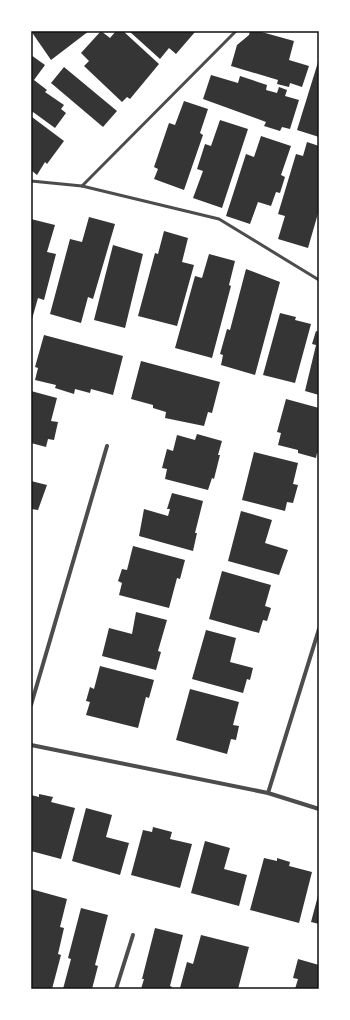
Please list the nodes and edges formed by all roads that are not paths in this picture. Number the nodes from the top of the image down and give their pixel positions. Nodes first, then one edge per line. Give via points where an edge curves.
1 (236, 31) edge
2 (31, 181) edge
3 (82, 186) junction
4 (319, 280) edge
5 (107, 446) dead end
6 (319, 629) edge
7 (31, 705) edge
8 (31, 745) edge
9 (268, 794) junction
10 (319, 809) edge
11 (133, 935) dead end
12 (116, 989) edge

1 - 3 lane
2 - 3 lane
3 - 4 lane via 219,219
5 - 7 street
6 - 9 street
8 - 9 street
9 - 10 street
11 - 12 street

